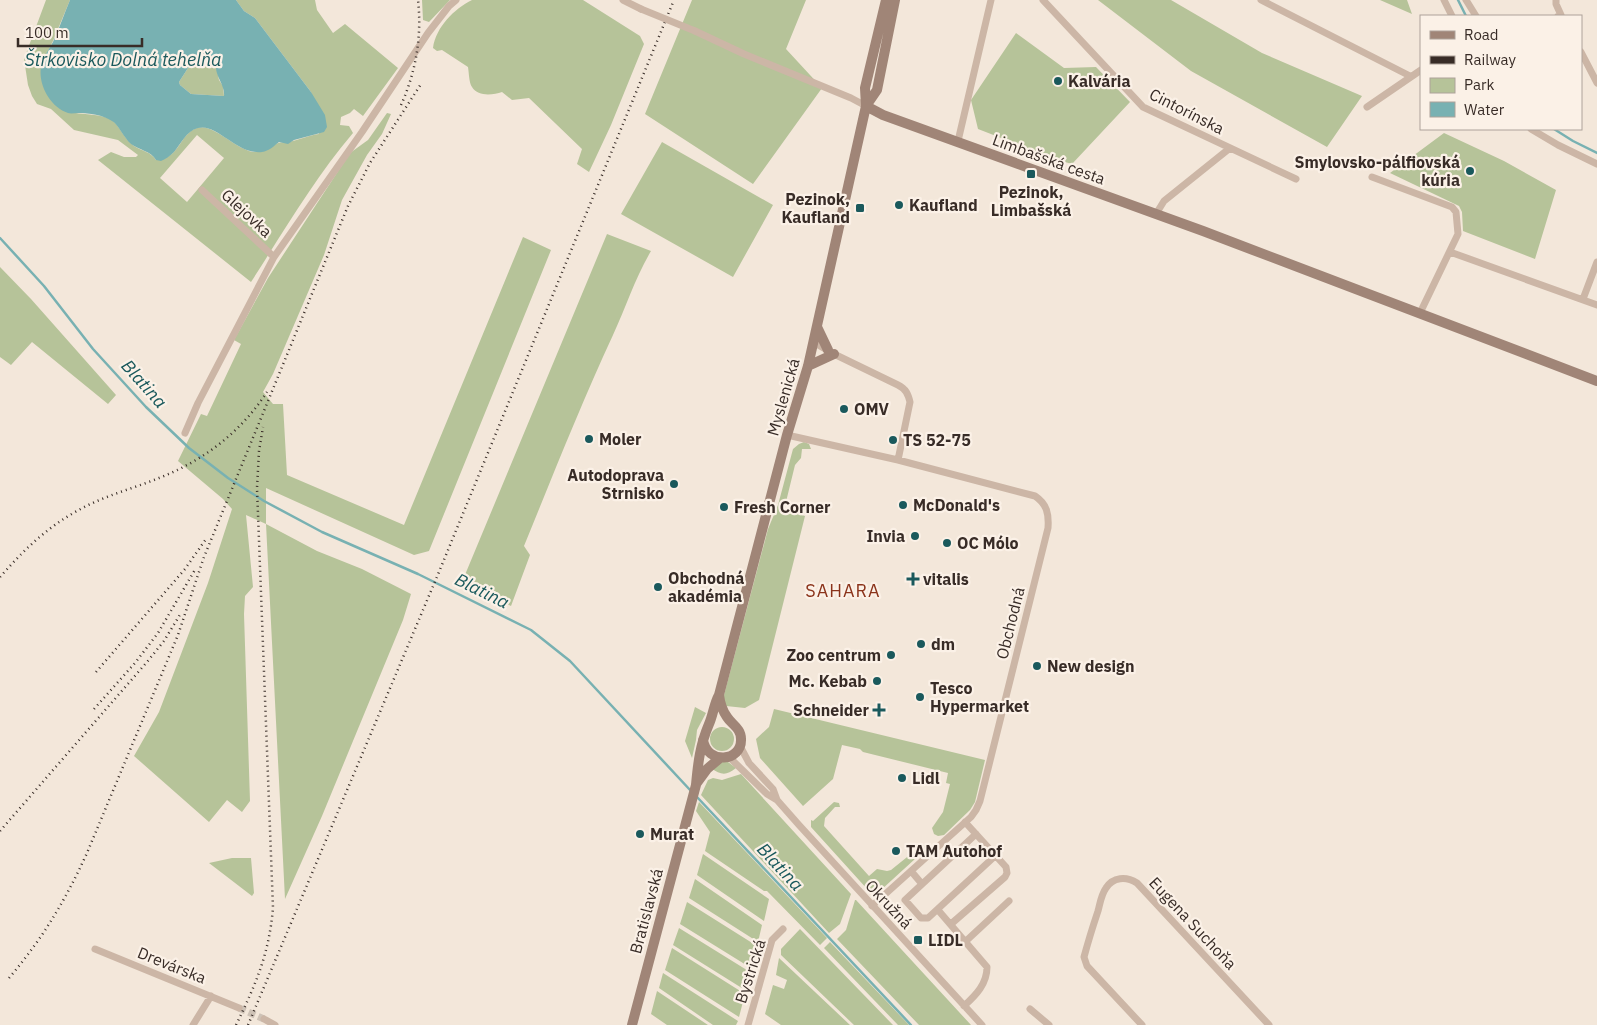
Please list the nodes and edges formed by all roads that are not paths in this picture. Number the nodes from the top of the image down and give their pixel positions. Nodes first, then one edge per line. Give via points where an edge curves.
1 (456, 0) edge
2 (624, 0) edge
3 (886, 0) edge
4 (895, 0) edge
5 (991, 0) edge
6 (1043, 0) edge
7 (1261, 0) edge
8 (1444, 0) edge
9 (1466, 0) edge
10 (1556, 0) edge
11 (1452, 15) edge
12 (1475, 15) edge
13 (1560, 15) edge
14 (1582, 54) edge
15 (1420, 71) edge
16 (1410, 76) junction
17 (1597, 83) edge
18 (866, 106) junction
19 (1367, 107) dead end
20 (1533, 130) edge
21 (958, 141) junction
22 (1230, 148) junction
23 (1597, 164) edge
24 (1372, 177) dead end
25 (1296, 179) dead end
26 (202, 190) dead end
27 (1156, 214) junction
28 (1450, 252) junction
29 (274, 257) junction
30 (1597, 262) edge
31 (1583, 299) junction
32 (1597, 304) edge
33 (1420, 313) junction
34 (817, 327) junction
35 (814, 342) junction
36 (831, 352) junction
37 (808, 366) junction
38 (1597, 381) edge
39 (185, 433) dead end
40 (787, 435) junction
41 (898, 460) junction
42 (719, 695) junction
43 (731, 722) junction
44 (708, 726) junction
45 (703, 740) junction
46 (740, 746) junction
47 (724, 757) junction
48 (696, 785) junction
49 (777, 800) junction
50 (965, 822) junction
51 (976, 834) junction
52 (995, 856) junction
53 (911, 871) junction
54 (922, 884) junction
55 (1010, 901) dead end
56 (872, 906) junction
57 (938, 910) junction
58 (951, 924) junction
59 (783, 929) dead end
60 (966, 941) junction
61 (95, 949) dead end
62 (211, 996) junction
63 (964, 1006) junction
64 (239, 1008) tunnel mouth
65 (1030, 1009) dead end
66 (264, 1019) tunnel mouth
67 (193, 1025) edge
68 (275, 1025) edge
69 (632, 1025) edge
70 (748, 1025) edge
71 (982, 1025) edge
72 (1049, 1025) edge
73 (1142, 1025) edge
74 (1269, 1025) edge

1 - 29 street via 428,33
2 - 18 street, bridge
3 - 18 main road, Myslenická via 865,88
4 - 18 main road, Myslenická via 877,90
5 - 21 street
6 - 22 street, Cintorínska via 1143,107
7 - 16 street
8 - 11 street
9 - 12 street
10 - 13 street
14 - 17 street
15 - 16 street
16 - 19 street
18 - 21 main road, Limbašská cesta
18 - 34 main road, Myslenická
20 - 23 street
21 - 27 main road, Limbašská cesta
22 - 25 street, Cintorínska
22 - 27 street via 1164,201
24 - 28 street via 1452,207 1456,212 1458,234
26 - 29 street, Glejovka
27 - 33 main road, Limbašská cesta
28 - 31 street
28 - 33 street
29 - 39 street
30 - 31 street
31 - 32 street
33 - 38 main road, Limbašská cesta
34 - 35 main road, Myslenická
34 - 36 main road
35 - 36 street
35 - 37 main road, Myslenická
36 - 37 main road
36 - 41 street via 906,390 910,402
37 - 40 main road, Myslenická
40 - 41 street, Obchodná
40 - 42 main road, Myslenická
41 - 50 street, Obchodná via 1035,496 1049,514 980,801
42 - 43 main road via 722,710
42 - 44 main road, Myslenická
43 - 44 main road via 716,721
43 - 46 main road via 741,734
44 - 45 main road
45 - 47 main road via 713,756
45 - 48 main road
46 - 47 main road via 736,752
46 - 49 street, Okružná
47 - 48 main road via 707,769
47 - 49 street, Okružná
48 - 69 main road, Bratislavská
49 - 56 street, Okružná
50 - 51 street
50 - 53 street, Obchodná
51 - 52 street
51 - 54 street
52 - 57 street
52 - 58 street via 1006,867 1006,875
53 - 54 street
53 - 56 street, Obchodná
54 - 57 street via 906,900 923,918
55 - 60 street
56 - 63 street, Okružná
57 - 58 street
58 - 60 street
59 - 70 street, Bystrická via 772,940
60 - 63 street via 988,969 980,990
61 - 62 street, Drevárska
62 - 64 street, Drevárska
62 - 67 street
63 - 71 street, Okružná
65 - 72 street
66 - 68 street
73 - 74 street, Eugena Suchoňa via 1087,966 1084,957 1106,888 1120,878 1131,879 1143,890

